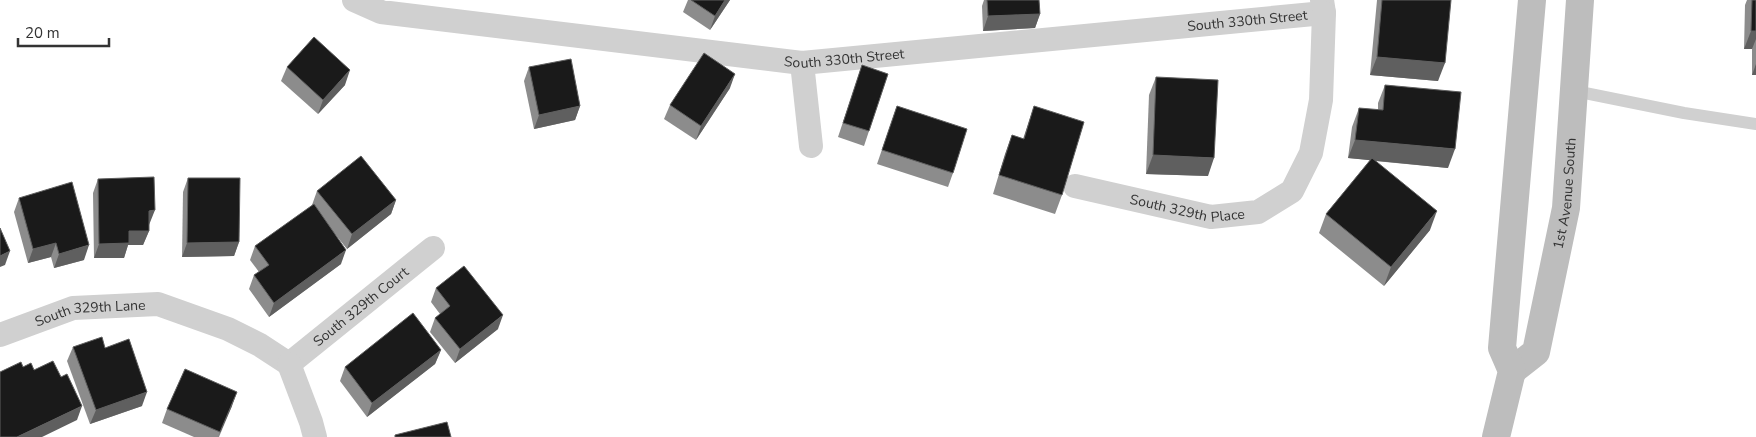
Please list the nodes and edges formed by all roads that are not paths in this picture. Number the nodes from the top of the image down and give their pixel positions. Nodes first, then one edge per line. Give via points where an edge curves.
1 (354, 0) edge
2 (1532, 0) edge
3 (1580, 0) edge
4 (1323, 6) edge
5 (802, 63) junction
6 (1575, 91) junction
7 (1756, 124) edge
8 (811, 146) dead end
9 (1075, 186) dead end
10 (433, 248) dead end
11 (0, 335) edge
12 (288, 364) junction
13 (1512, 371) junction
14 (315, 437) edge
15 (1496, 437) edge

1 - 5 street, South 330th Street via 381,12
2 - 13 main road via 1502,348
3 - 6 main road, 1st Avenue South
4 - 5 street, South 330th Street
4 - 9 street, South 329th Place via 1321,100 1311,152 1292,191 1258,212 1212,217
5 - 8 street
6 - 7 lane
6 - 13 main road, 1st Avenue South via 1566,208 1536,352
10 - 12 street, South 329th Court
11 - 12 street, South 329th Lane via 73,308 158,304 228,329
12 - 14 street
13 - 15 main road

